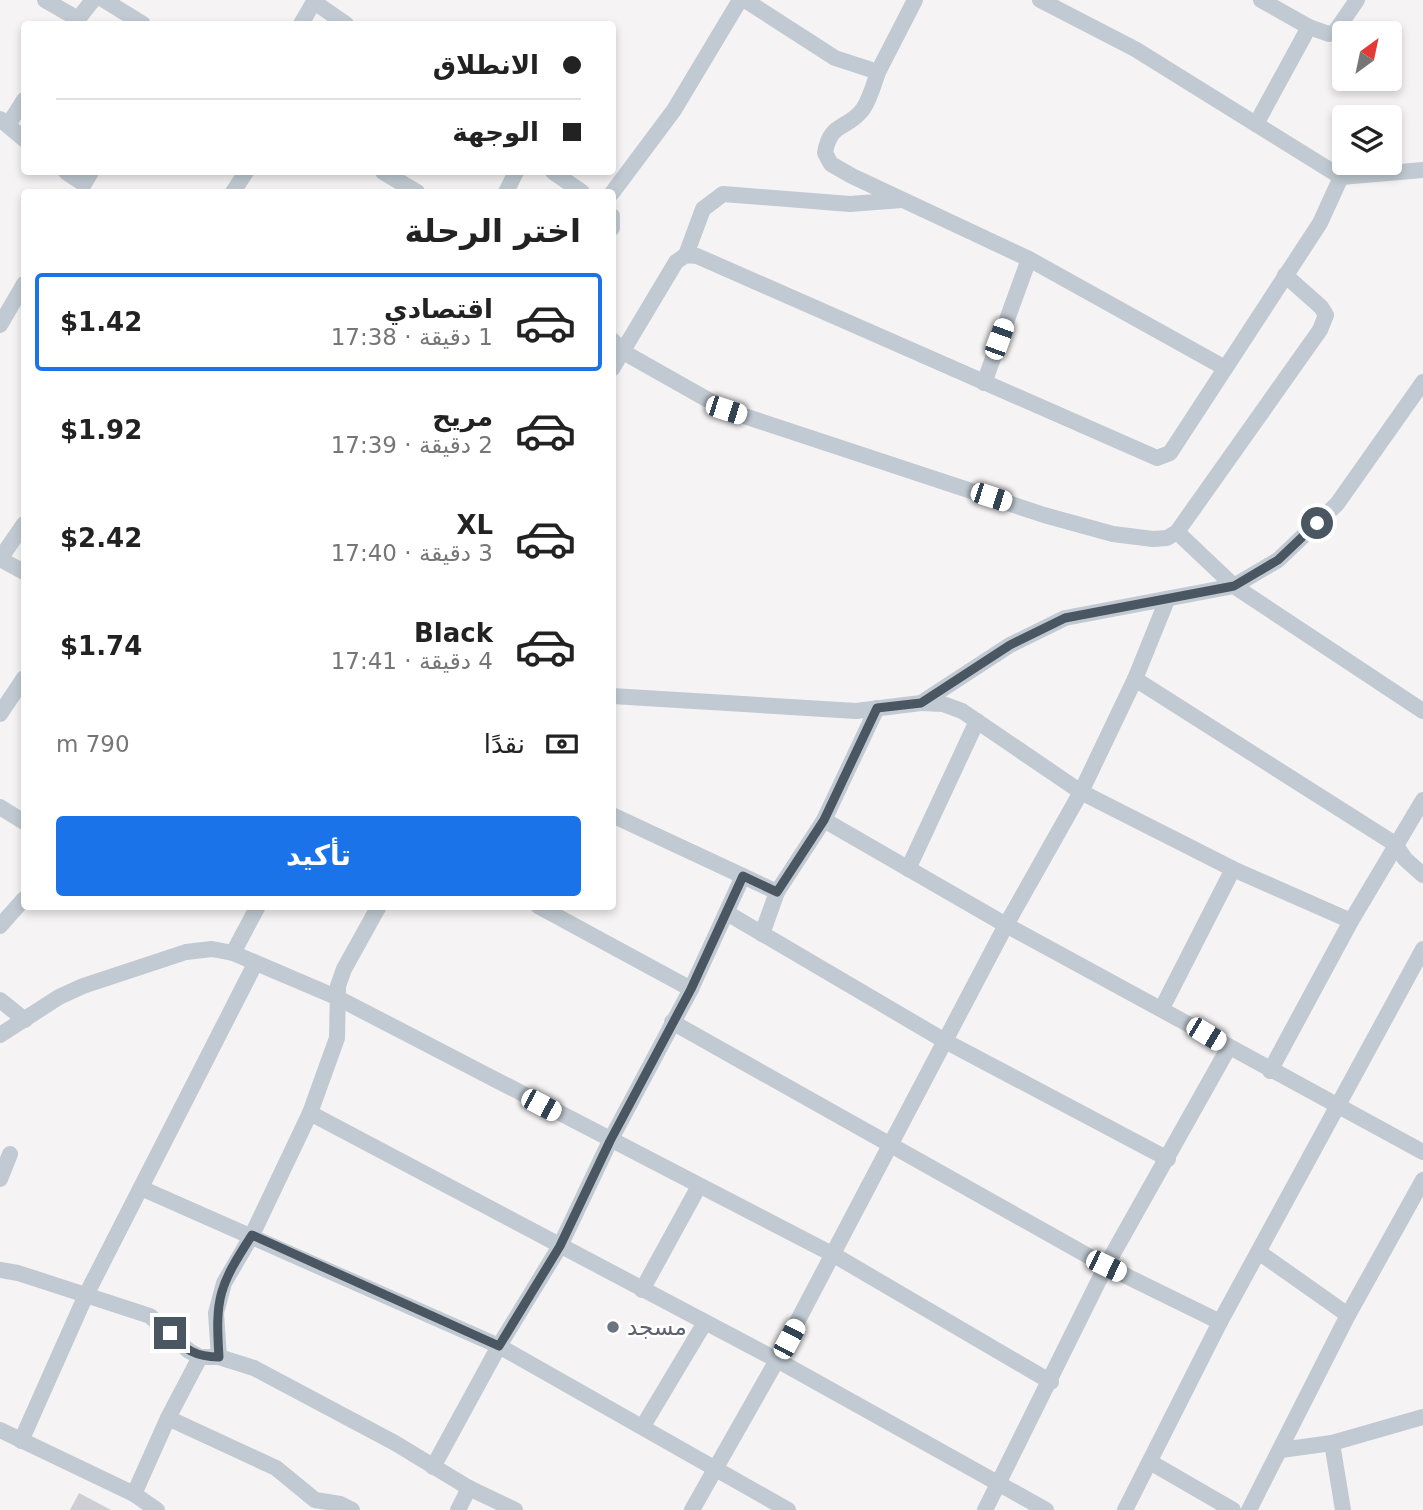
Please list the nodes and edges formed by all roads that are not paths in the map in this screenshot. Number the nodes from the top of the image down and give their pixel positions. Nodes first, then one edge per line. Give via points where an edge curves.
1 (45, 0) edge
2 (93, 0) edge
3 (104, 0) edge
4 (740, 0) edge
5 (745, 0) edge
6 (915, 0) edge
7 (1040, 0) edge
8 (1261, 0) edge
9 (1357, 0) edge
10 (314, 1) edge
11 (75, 21) edge
12 (77, 21) edge
13 (138, 21) edge
14 (303, 21) edge
15 (342, 21) edge
16 (1309, 27) junction
17 (878, 72) junction
18 (21, 103) edge
19 (4, 122) edge
20 (1256, 124) junction
21 (21, 136) edge
22 (1423, 170) edge
23 (388, 175) edge
24 (557, 175) edge
25 (1341, 177) junction
26 (411, 189) edge
27 (578, 189) edge
28 (615, 189) edge
29 (902, 200) junction
30 (686, 256) junction
31 (1029, 259) junction
32 (1285, 275) junction
33 (21, 289) edge
34 (0, 326) edge
35 (616, 344) edge
36 (625, 353) junction
37 (616, 364) edge
38 (1225, 368) junction
39 (1423, 382) edge
40 (984, 383) junction
41 (21, 528) edge
42 (1177, 532) junction
43 (0, 559) edge
44 (21, 570) edge
45 (1234, 586) junction
46 (1167, 600) junction
47 (1135, 679) junction
48 (21, 682) edge
49 (616, 696) edge
50 (921, 703) junction
51 (1422, 707) edge
52 (877, 708) junction
53 (0, 714) edge
54 (977, 721) junction
55 (1081, 792) junction
56 (1423, 800) edge
57 (0, 807) edge
58 (616, 817) edge
59 (21, 819) edge
60 (824, 820) junction
61 (1395, 844) junction
62 (908, 869) junction
63 (1233, 869) junction
64 (1423, 875) edge
65 (743, 876) junction
66 (777, 892) junction
67 (21, 902) edge
68 (256, 910) edge
69 (377, 910) edge
70 (545, 910) edge
71 (727, 913) junction
72 (1351, 921) junction
73 (1006, 925) junction
74 (0, 926) edge
75 (762, 934) junction
76 (1423, 949) edge
77 (233, 953) junction
78 (255, 964) junction
79 (691, 989) junction
80 (336, 997) junction
81 (0, 1000) edge
82 (1162, 1007) junction
83 (25, 1020) junction
84 (672, 1022) junction
85 (0, 1035) edge
86 (945, 1041) junction
87 (1229, 1048) junction
88 (1270, 1071) junction
89 (1337, 1107) junction
90 (310, 1113) junction
91 (610, 1141) junction
92 (891, 1146) junction
93 (1423, 1152) edge
94 (10, 1154) dead end
95 (1168, 1159) junction
96 (0, 1179) edge
97 (1423, 1180) edge
98 (699, 1186) junction
99 (141, 1188) junction
100 (252, 1235) junction
101 (560, 1246) junction
102 (1260, 1253) junction
103 (834, 1255) junction
104 (1106, 1266) junction
105 (0, 1270) edge
106 (642, 1290) junction
107 (86, 1295) junction
108 (1348, 1315) junction
109 (1220, 1322) junction
110 (704, 1324) junction
111 (499, 1346) junction
112 (200, 1357) junction
113 (219, 1357) junction
114 (777, 1360) junction
115 (1051, 1382) junction
116 (1423, 1417) edge
117 (168, 1418) junction
118 (643, 1426) junction
119 (0, 1430) edge
120 (21, 1441) junction
121 (1332, 1443) junction
122 (1281, 1450) junction
123 (1150, 1462) junction
124 (433, 1467) junction
125 (716, 1468) junction
126 (999, 1485) junction
127 (469, 1488) junction
128 (134, 1494) junction
129 (157, 1510) edge
130 (352, 1510) edge
131 (458, 1510) edge
132 (515, 1510) edge
133 (692, 1510) edge
134 (788, 1510) edge
135 (985, 1510) edge
136 (1046, 1510) edge
137 (1125, 1510) edge
138 (1233, 1510) edge
139 (1249, 1510) edge
140 (1343, 1510) edge

1 - 11 street
2 - 12 street
3 - 13 street
4 - 28 street via 674,110
5 - 17 street via 835,58
6 - 17 street
7 - 20 street via 1135,49
8 - 16 street
9 - 16 street via 1335,32
10 - 14 street
10 - 15 street
16 - 20 street
17 - 29 street via 863,110 827,138 825,153 831,163 852,176
18 - 19 street
19 - 21 street
20 - 25 street
22 - 25 street
23 - 26 street
24 - 27 street
25 - 32 street via 1320,223
29 - 30 street via 850,204 723,194 708,202 697,218
29 - 31 street
30 - 36 street via 676,262
30 - 40 street via 696,256
31 - 38 street
31 - 40 street
32 - 38 street
32 - 42 street via 1321,307 1326,315 1321,330
33 - 34 street
35 - 36 street
36 - 37 street
36 - 42 street via 726,410 1044,515 1127,536 1167,538
38 - 40 street via 1170,453 1157,458
39 - 45 street via 1337,504 1278,560
41 - 43 street
42 - 45 street
43 - 44 street
45 - 46 street
45 - 51 street
46 - 47 street
46 - 50 street via 1065,618 1010,645
47 - 55 street
47 - 61 street
48 - 53 street
49 - 52 street via 856,711
50 - 52 street
50 - 54 street via 943,704
52 - 60 street
54 - 55 street
54 - 62 street
55 - 63 street
55 - 73 street
56 - 61 street
57 - 59 street
58 - 65 street
60 - 62 street
60 - 66 street
61 - 64 street
61 - 72 street
62 - 73 street
63 - 72 street
63 - 82 street
65 - 66 street
65 - 71 street
66 - 75 street
67 - 74 street
68 - 77 street
69 - 80 street via 344,969
70 - 79 street
71 - 75 street
71 - 79 street
72 - 88 street
73 - 82 street
73 - 86 street
75 - 86 street
76 - 89 street
77 - 78 street
77 - 83 street via 212,949 186,952 83,986
78 - 80 street
78 - 99 street
79 - 84 street
80 - 90 street via 337,1038
80 - 91 street
81 - 83 street
82 - 87 street
83 - 85 street
84 - 91 street
84 - 92 street
86 - 92 street
86 - 95 street
87 - 88 street
87 - 95 street
88 - 89 street
89 - 93 street
89 - 102 street
90 - 100 street
90 - 101 street
91 - 98 street
91 - 101 street
92 - 103 street
92 - 104 street
94 - 96 street
95 - 104 street
97 - 108 street
98 - 103 street
98 - 106 street
99 - 100 street
99 - 107 street
100 - 111 street
100 - 113 street via 232,1265 219,1300
101 - 106 street
101 - 111 street
102 - 108 street
102 - 109 street
103 - 114 street
103 - 115 street
104 - 109 street
104 - 115 street
105 - 107 street
106 - 110 street
107 - 112 street via 155,1318 181,1346
107 - 120 street
108 - 122 street
109 - 123 street
110 - 114 street
110 - 118 street
111 - 118 street
111 - 124 street
112 - 113 street
112 - 117 street
113 - 124 street via 254,1368
114 - 125 street
114 - 126 street
115 - 126 street
116 - 121 street
117 - 128 street
117 - 130 street via 276,1468 314,1500
118 - 125 street
119 - 120 street
120 - 128 street
121 - 122 street
121 - 140 street
122 - 139 street
123 - 137 street
123 - 138 street
124 - 127 street
125 - 133 street
125 - 134 street
126 - 135 street
126 - 136 street
127 - 131 street
127 - 132 street
128 - 129 street

